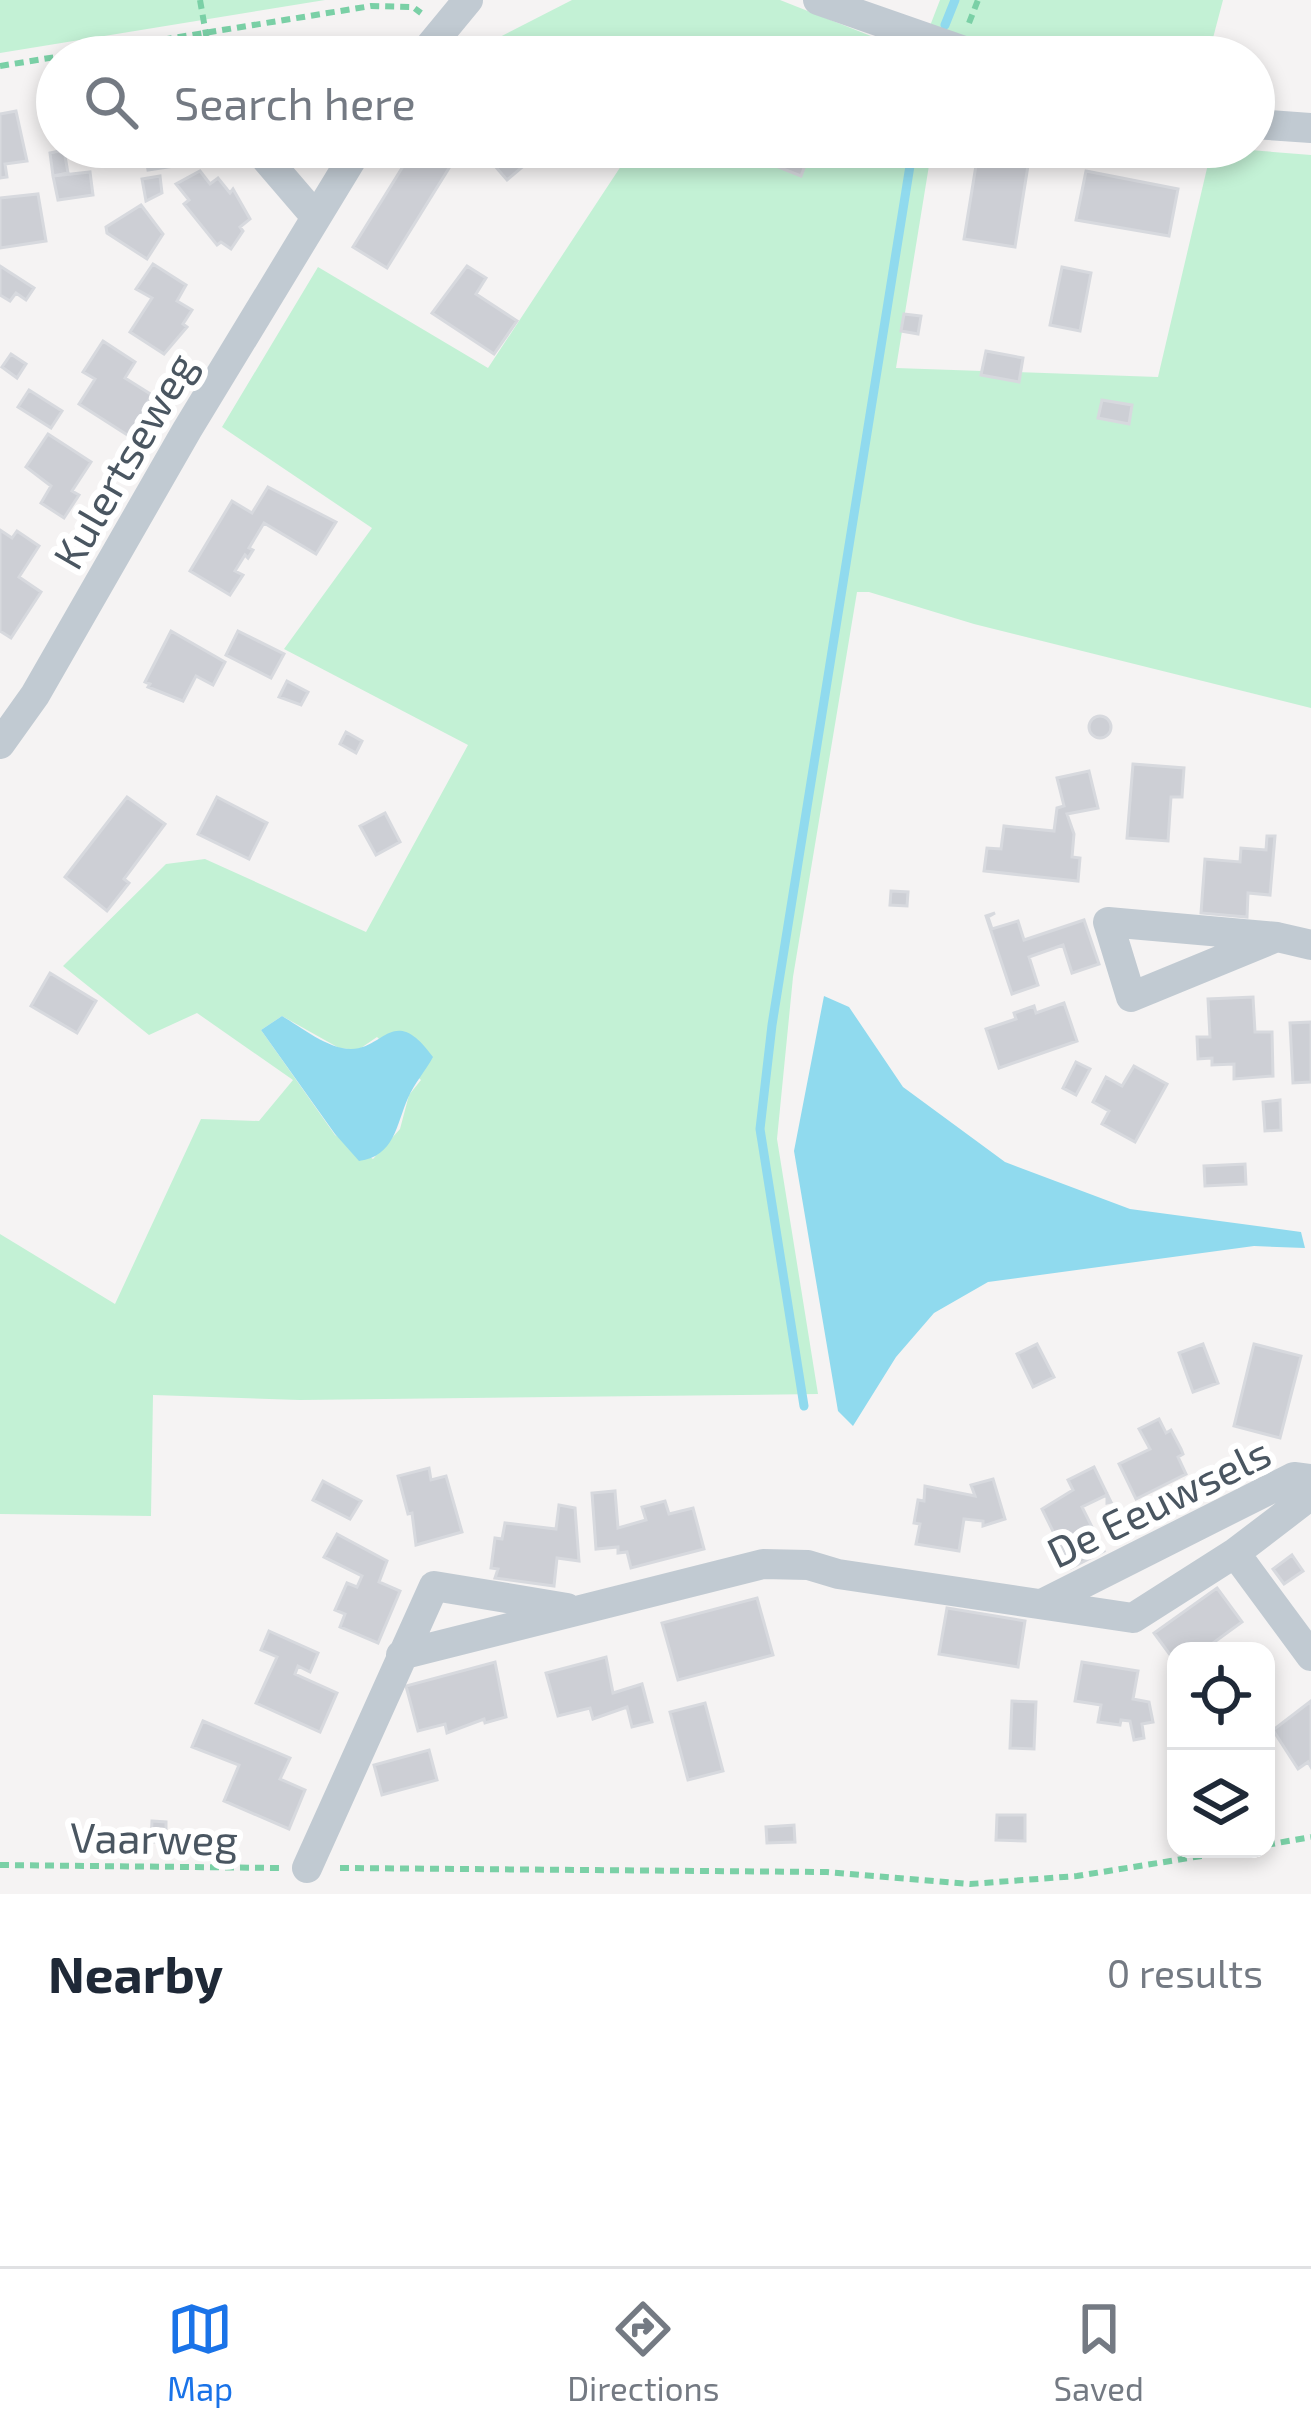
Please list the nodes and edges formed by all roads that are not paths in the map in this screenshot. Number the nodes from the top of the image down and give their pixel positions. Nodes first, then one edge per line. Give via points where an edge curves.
1 (468, 0) edge
2 (818, 0) edge
3 (438, 36) edge
4 (920, 36) edge
5 (1275, 125) edge
6 (1311, 128) edge
7 (274, 168) edge
8 (346, 168) edge
9 (316, 217) junction
10 (0, 744) edge
11 (1277, 937) junction
12 (1311, 945) edge
13 (1311, 1478) edge
14 (1311, 1496) edge
15 (1235, 1553) junction
16 (1042, 1604) junction
17 (580, 1610) junction
18 (401, 1655) junction
19 (1311, 1656) edge
20 (307, 1868) road end

1 - 3 street
2 - 4 street
5 - 6 street
7 - 9 street
8 - 9 street, Kulertseweg
9 - 10 street, Kulertseweg
11 - 11 street via 1256,935 1108,922 1131,997
11 - 12 street
13 - 16 street, De Eeuwsels via 1294,1477
14 - 15 street, De Eeuwsels
15 - 16 street, De Eeuwsels via 1133,1618
15 - 19 street, De Eeuwsels
16 - 17 street, De Eeuwsels via 763,1564
17 - 18 street, De Eeuwsels
17 - 18 street, De Eeuwsels via 434,1586
18 - 20 street, De Eeuwsels

